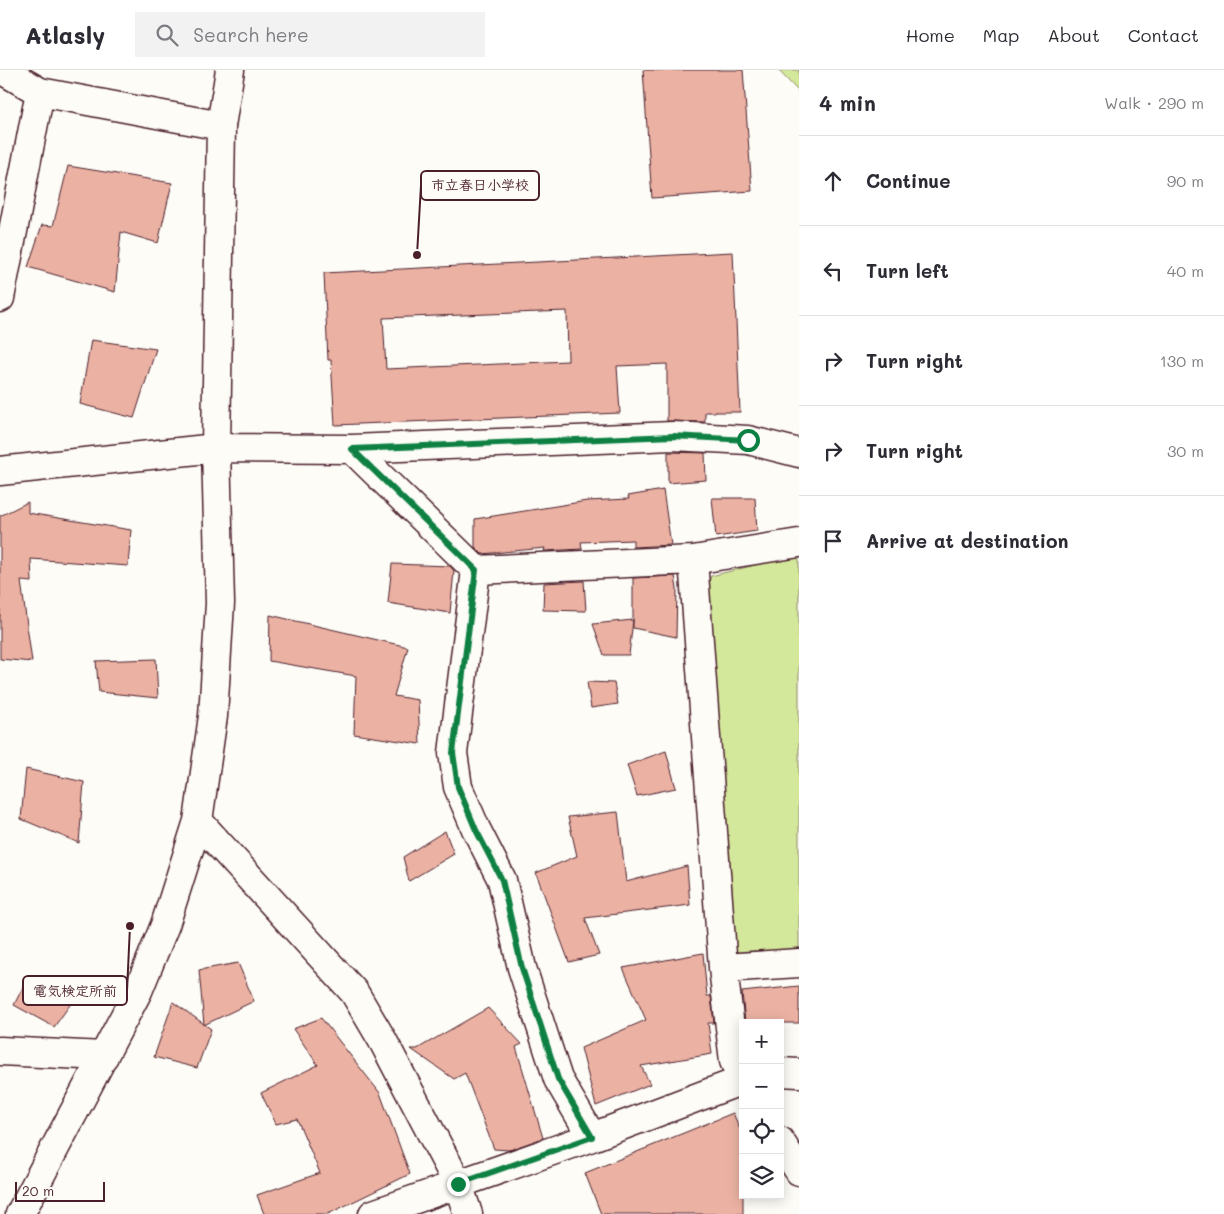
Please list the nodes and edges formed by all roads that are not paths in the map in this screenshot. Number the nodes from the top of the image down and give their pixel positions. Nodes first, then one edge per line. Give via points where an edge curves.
1 (2, 70) edge
2 (230, 70) edge
3 (40, 92) junction
4 (221, 126) junction
5 (1, 287) edge
6 (216, 448) junction
7 (352, 449) junction
8 (799, 453) edge
9 (0, 471) edge
10 (799, 542) edge
11 (693, 560) junction
12 (476, 570) junction
13 (198, 821) junction
14 (799, 963) edge
15 (723, 968) junction
16 (0, 1051) edge
17 (104, 1056) junction
18 (739, 1072) edge
19 (784, 1072) edge
20 (799, 1073) edge
21 (739, 1082) edge
22 (592, 1137) junction
23 (784, 1147) edge
24 (799, 1171) edge
25 (458, 1184) junction
26 (20, 1214) edge
27 (373, 1214) edge
28 (468, 1214) edge

1 - 3 street
2 - 4 street
3 - 4 street
3 - 5 street
4 - 6 street
6 - 7 street
6 - 9 street
6 - 13 street via 220,603 213,716
7 - 8 street via 673,436 748,440
7 - 12 street
10 - 11 street
11 - 12 street
11 - 15 street
12 - 22 street via 453,753 458,787 502,880 522,968 558,1079
13 - 17 street via 165,925 138,991
13 - 25 street via 354,992
14 - 15 street
15 - 18 street via 734,1061
16 - 17 street
17 - 26 street
19 - 20 street
21 - 22 street
22 - 25 street
23 - 24 street
25 - 27 street
25 - 28 street

